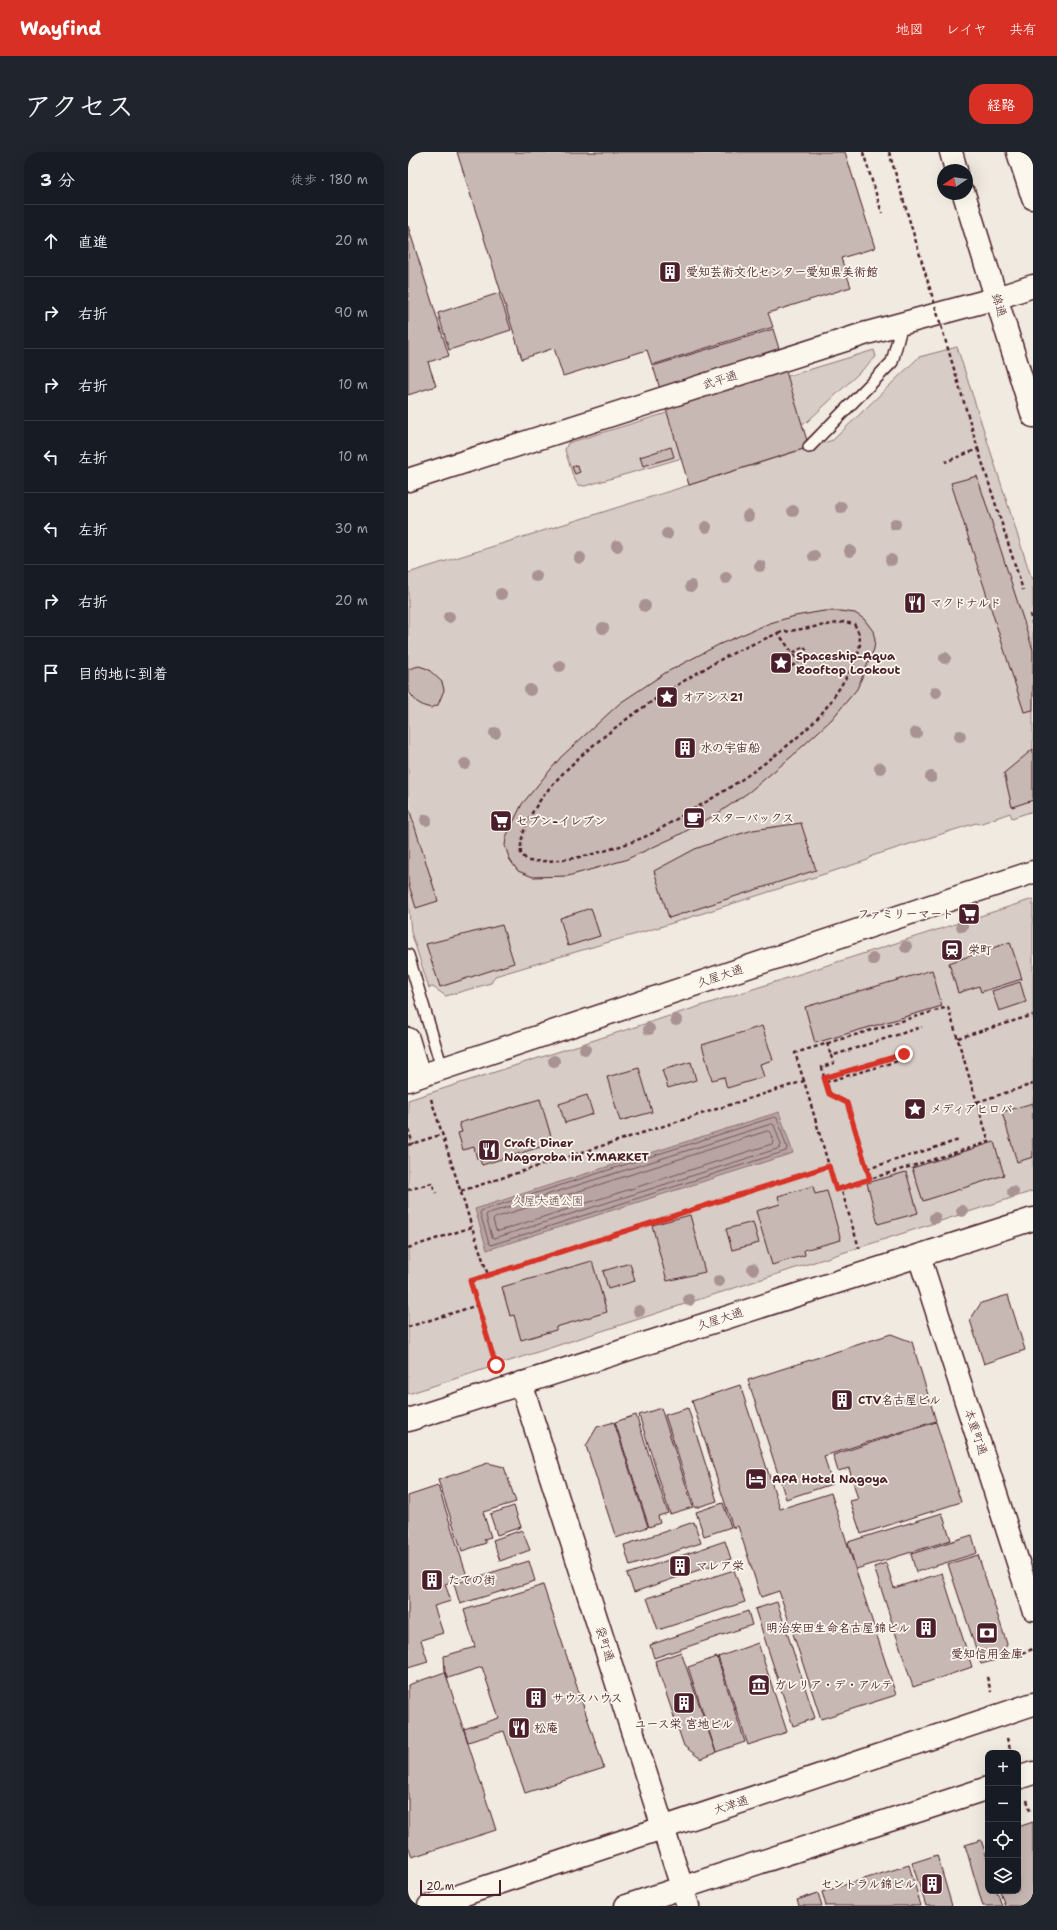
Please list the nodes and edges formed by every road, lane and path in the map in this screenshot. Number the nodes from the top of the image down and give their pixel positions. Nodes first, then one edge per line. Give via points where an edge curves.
1 (863, 152) edge
2 (889, 152) edge
3 (951, 152) edge
4 (1018, 152) edge
5 (954, 164) edge
6 (1033, 198) edge
7 (966, 200) edge
8 (882, 213) dead end
9 (1033, 286) edge
10 (997, 298) junction
11 (902, 324) junction
12 (1033, 416) edge
13 (809, 447) dead end
14 (978, 449) junction
15 (945, 462) dead end
16 (408, 480) edge
17 (1023, 590) dead end
18 (1030, 614) dead end
19 (1033, 626) edge
20 (778, 633) junction
21 (793, 653) junction
22 (790, 667) dead end
23 (800, 669) dead end
24 (1033, 872) edge
25 (408, 955) edge
26 (1033, 1015) edge
27 (922, 1027) dead end
28 (958, 1038) junction
29 (408, 1039) edge
30 (827, 1043) junction
31 (904, 1054) dead end
32 (831, 1056) junction
33 (905, 1059) dead end
34 (442, 1068) junction
35 (414, 1078) edge
36 (824, 1078) junction
37 (804, 1082) junction
38 (826, 1082) junction
39 (1033, 1084) edge
40 (431, 1100) dead end
41 (977, 1102) junction
42 (408, 1129) edge
43 (443, 1134) junction
44 (960, 1140) dead end
45 (413, 1144) junction
46 (408, 1145) edge
47 (829, 1166) junction
48 (867, 1170) junction
49 (870, 1179) junction
50 (841, 1188) junction
51 (408, 1190) edge
52 (461, 1191) junction
53 (436, 1193) dead end
54 (1033, 1219) edge
55 (472, 1227) junction
56 (408, 1248) edge
57 (859, 1248) dead end
58 (920, 1256) junction
59 (488, 1275) junction
60 (478, 1305) junction
61 (408, 1327) edge
62 (496, 1365) dead end
63 (521, 1383) junction
64 (408, 1420) edge
65 (1033, 1609) edge
66 (1033, 1649) edge
67 (1022, 1653) dead end
68 (1033, 1704) edge
69 (1033, 1773) edge
70 (1021, 1777) edge
71 (985, 1789) edge
72 (663, 1827) junction
73 (685, 1896) edge
74 (429, 1906) edge
75 (626, 1906) edge

1 - 8 path
2 - 14 path, bridge
3 - 5 street
4 - 6 street
7 - 10 street, 錦通
9 - 10 street, 武平通
10 - 11 street, 武平通
10 - 12 street, 錦通
11 - 13 lane via 892,362
11 - 16 street, 武平通
14 - 15 path, bridge
14 - 17 path
18 - 19 path
20 - 20 path via 844,622 854,624 859,632 861,644 855,664 813,722 765,763 721,794 644,837 585,857 544,862 528,861 521,854 520,845 528,822 540,802 558,777 590,747 682,682 722,659
20 - 21 path
21 - 22 path via 799,662
21 - 23 path via 804,646 810,657
24 - 34 street, 久屋大通
25 - 34 lane
26 - 28 path
27 - 32 path
28 - 30 path via 948,1007
28 - 41 path
29 - 35 street
30 - 32 path
30 - 37 path via 795,1053
31 - 36 path
32 - 36 path via 834,1063 822,1067
33 - 38 path
34 - 35 street, 久屋大通
36 - 38 path
37 - 47 path
37 - 52 path
38 - 48 path via 829,1094 847,1103
39 - 41 path
40 - 43 path
41 - 49 path via 989,1142
42 - 45 path
43 - 45 path
43 - 52 path
44 - 48 path
45 - 46 path
47 - 50 path via 836,1190
47 - 59 path
48 - 49 path
49 - 50 path
50 - 57 path
51 - 53 path via 432,1183
52 - 55 path
54 - 58 street, 久屋大通
55 - 56 path
55 - 59 path
58 - 63 street, 久屋大通
58 - 65 street, 本重町通
59 - 60 path via 470,1281
60 - 61 path
60 - 62 path
63 - 64 street, 久屋大通
63 - 72 street, 袋町通
66 - 67 path
68 - 72 street, 大津通
69 - 70 street
71 - 73 street
72 - 73 street, 袋町通
72 - 74 street, 大津通
73 - 75 street

